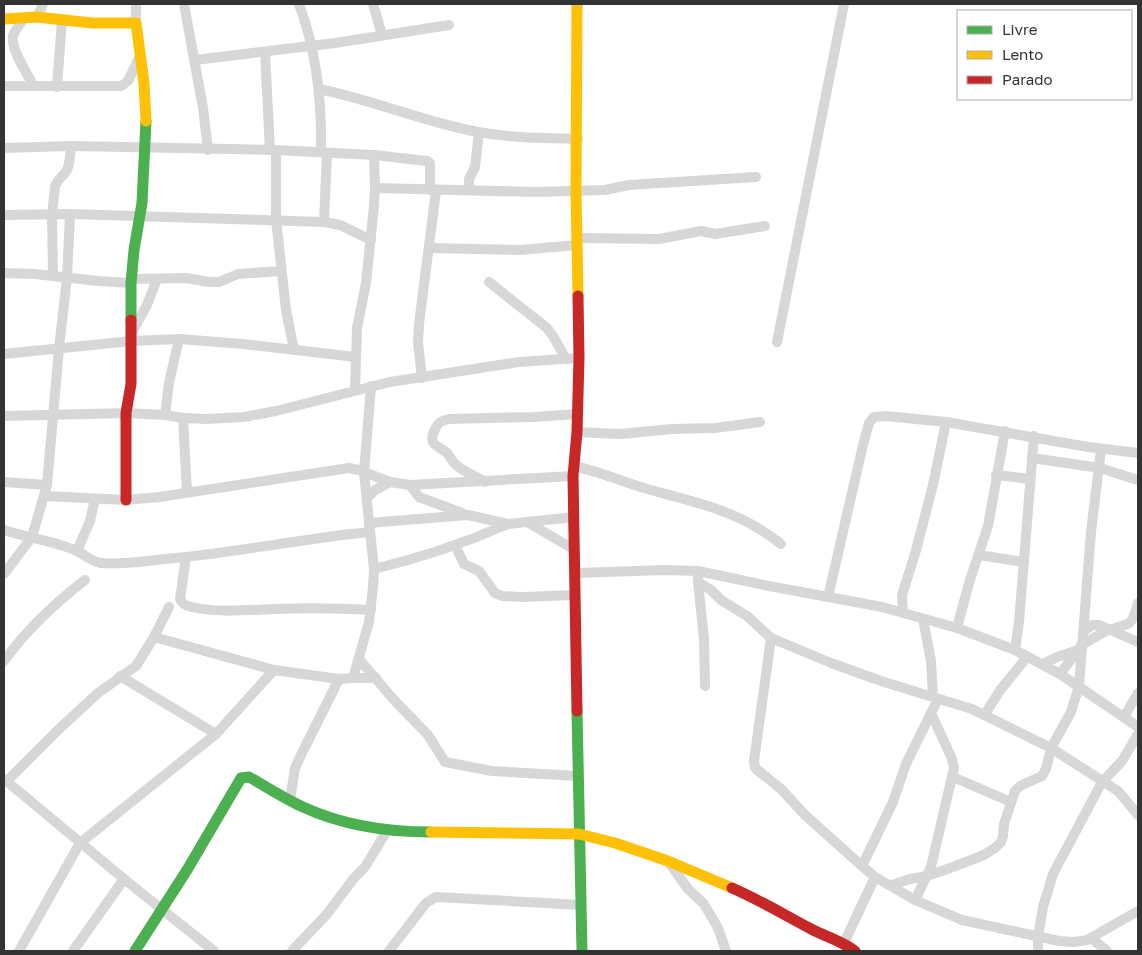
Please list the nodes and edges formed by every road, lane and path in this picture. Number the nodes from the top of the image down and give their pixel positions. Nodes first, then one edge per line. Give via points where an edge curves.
1 (43, 4) edge
2 (136, 4) edge
3 (184, 4) edge
4 (299, 4) edge
5 (373, 4) edge
6 (577, 4) edge
7 (844, 4) edge
8 (37, 17) junction
9 (4, 19) edge
10 (23, 19) junction
11 (62, 20) junction
12 (136, 23) junction
13 (449, 24) dead end
14 (382, 35) junction
15 (311, 46) junction
16 (266, 52) junction
17 (140, 56) junction
18 (195, 60) junction
19 (4, 86) edge
20 (34, 86) junction
21 (57, 87) junction
22 (320, 89) junction
23 (479, 132) junction
24 (578, 139) junction
25 (71, 146) junction
26 (4, 148) edge
27 (145, 149) junction
28 (208, 150) junction
29 (273, 150) junction
30 (324, 152) junction
31 (374, 155) junction
32 (756, 177) dead end
33 (376, 188) junction
34 (433, 190) junction
35 (469, 190) junction
36 (576, 191) junction
37 (52, 214) junction
38 (70, 214) junction
39 (4, 215) edge
40 (140, 217) junction
41 (276, 219) junction
42 (324, 222) junction
43 (765, 226) dead end
44 (370, 240) junction
45 (577, 242) junction
46 (429, 248) junction
47 (281, 271) junction
48 (4, 273) edge
49 (53, 276) junction
50 (67, 278) junction
51 (157, 279) junction
52 (131, 281) junction
53 (490, 282) dead end
54 (132, 337) junction
55 (179, 339) junction
56 (776, 342) dead end
57 (59, 348) junction
58 (294, 350) junction
59 (4, 354) edge
60 (356, 357) junction
61 (579, 358) junction
62 (566, 359) junction
63 (422, 378) junction
64 (371, 386) junction
65 (355, 390) junction
66 (126, 413) junction
67 (578, 414) junction
68 (165, 415) junction
69 (4, 416) edge
70 (54, 416) junction
71 (183, 418) junction
72 (760, 422) dead end
73 (946, 422) junction
74 (1005, 431) junction
75 (577, 432) junction
76 (1034, 436) junction
77 (1101, 448) junction
78 (1138, 453) edge
79 (1032, 458) junction
80 (1100, 468) junction
81 (573, 471) junction
82 (364, 473) junction
83 (996, 475) junction
84 (1030, 479) junction
85 (1138, 480) edge
86 (4, 482) edge
87 (390, 482) junction
88 (485, 482) junction
89 (47, 485) junction
90 (410, 485) junction
91 (187, 492) junction
92 (45, 496) junction
93 (368, 498) junction
94 (94, 499) junction
95 (126, 500) junction
96 (468, 515) junction
97 (574, 517) junction
98 (527, 522) junction
99 (508, 524) junction
100 (369, 528) junction
101 (4, 530) edge
102 (32, 537) junction
103 (781, 544) dead end
104 (455, 545) junction
105 (575, 550) junction
106 (77, 551) junction
107 (979, 555) junction
108 (186, 557) junction
109 (1024, 562) junction
110 (374, 569) junction
111 (576, 573) junction
112 (4, 574) edge
113 (698, 577) junction
114 (85, 580) dead end
115 (574, 595) junction
116 (902, 596) junction
117 (828, 597) junction
118 (1138, 603) edge
119 (169, 607) dead end
120 (882, 607) junction
121 (371, 610) junction
122 (903, 613) junction
123 (923, 619) junction
124 (957, 628) junction
125 (1108, 630) junction
126 (1082, 632) junction
127 (154, 637) junction
128 (771, 638) junction
129 (1138, 642) edge
130 (1080, 647) junction
131 (1016, 650) junction
132 (1027, 657) junction
133 (4, 659) edge
134 (359, 659) junction
135 (1043, 664) junction
136 (274, 670) junction
137 (1060, 674) junction
138 (120, 676) junction
139 (353, 678) junction
140 (376, 678) junction
141 (339, 679) junction
142 (705, 686) dead end
143 (1079, 686) junction
144 (1138, 693) edge
145 (931, 697) junction
146 (931, 713) junction
147 (986, 714) junction
148 (1124, 717) junction
149 (1138, 727) edge
150 (216, 734) junction
151 (1138, 734) edge
152 (1051, 748) junction
153 (578, 776) junction
154 (953, 776) junction
155 (5, 780) edge
156 (1102, 782) junction
157 (290, 800) junction
158 (1011, 802) junction
159 (1138, 815) edge
160 (388, 829) junction
161 (580, 834) junction
162 (80, 843) junction
163 (668, 861) junction
164 (862, 866) junction
165 (927, 876) junction
166 (875, 877) junction
167 (124, 879) junction
168 (892, 885) junction
169 (916, 900) junction
170 (581, 906) junction
171 (162, 911) junction
172 (1138, 911) edge
173 (1038, 937) junction
174 (1091, 938) junction
175 (845, 947) edge
176 (19, 951) edge
177 (73, 951) edge
178 (135, 951) edge
179 (214, 951) edge
180 (292, 951) edge
181 (389, 951) edge
182 (582, 951) edge
183 (726, 951) edge
184 (855, 951) edge
185 (1038, 951) edge
186 (1107, 951) edge

1 - 8 street
2 - 12 street
3 - 18 street
4 - 15 street
5 - 14 street
6 - 24 street
7 - 56 street
8 - 10 street
8 - 11 street
9 - 10 street
10 - 20 street via 13,36 13,44
11 - 12 street
11 - 21 street
12 - 17 street
13 - 14 street
14 - 15 street
15 - 16 street
15 - 22 street
16 - 18 street
16 - 29 street
17 - 21 street via 125,85
17 - 27 street via 146,100
18 - 28 street
19 - 20 street
20 - 21 street
22 - 23 street
22 - 30 street
23 - 24 street
23 - 35 street
24 - 36 street
25 - 26 street
25 - 27 street
25 - 37 street via 68,167 56,182
27 - 28 street
27 - 40 street
28 - 29 street
29 - 30 street
29 - 41 street
30 - 31 street
30 - 42 street
31 - 33 street
31 - 34 street via 427,161 430,163
32 - 36 street
33 - 34 street
33 - 44 street
34 - 35 street
34 - 46 street
35 - 36 street
36 - 45 street
37 - 38 street
37 - 39 street
37 - 49 street
38 - 40 street
38 - 50 street
40 - 41 street
40 - 52 street
41 - 42 street
41 - 47 street
42 - 44 street via 340,225
43 - 45 street via 715,234 701,231 659,239
44 - 60 street
45 - 46 street via 520,250
45 - 61 street
46 - 63 street via 419,324
47 - 51 street via 238,274 219,282
47 - 58 street
48 - 49 street
49 - 50 street
50 - 52 street
50 - 57 street
51 - 52 street
51 - 54 street
52 - 54 street
53 - 62 street via 547,328
54 - 55 street
54 - 57 street
54 - 66 street via 131,384
55 - 58 street
55 - 68 street
57 - 59 street
57 - 70 street
58 - 60 street
60 - 65 street
61 - 62 street
61 - 67 street
62 - 63 street via 491,366
63 - 64 street
64 - 65 street
64 - 82 street
65 - 71 street via 244,417
66 - 68 street
66 - 70 street
66 - 95 street
67 - 75 street
67 - 88 street via 442,421 435,428 433,444 448,454 454,463
68 - 71 street
69 - 70 street
70 - 89 street
71 - 91 street
72 - 75 street via 620,434
73 - 74 street
73 - 116 street
73 - 117 street via 886,416 871,420
74 - 76 street
74 - 83 street
75 - 81 street
76 - 77 street
76 - 79 street
77 - 78 street
77 - 80 street
79 - 80 street
79 - 84 street
80 - 85 street
80 - 126 street
81 - 88 street
81 - 97 street
81 - 103 street via 590,469 637,486 721,509
82 - 87 street
82 - 91 street via 355,468 340,468
82 - 93 street
83 - 84 street
83 - 107 street via 988,526
84 - 109 street
86 - 89 street
87 - 90 street
87 - 93 street
88 - 90 street
89 - 92 street
90 - 96 street via 425,500
91 - 95 street
92 - 94 street
92 - 102 street
93 - 100 street
94 - 95 street
94 - 106 street via 90,521
96 - 99 street
96 - 100 street
97 - 98 street
97 - 105 street
98 - 99 street
98 - 105 street
99 - 104 street
100 - 108 street
100 - 110 street
101 - 102 street
102 - 106 street
102 - 112 street
104 - 110 street
104 - 115 street via 464,564 479,571 491,589 502,596
105 - 111 street
106 - 108 street via 101,563
107 - 109 street
107 - 124 street
108 - 121 street via 180,598 190,607
109 - 131 street
110 - 121 street
111 - 113 street via 665,570
111 - 115 street
113 - 117 street
113 - 128 street via 721,600 747,616
113 - 142 street
114 - 133 street via 40,617
115 - 153 street
116 - 120 street
116 - 122 street
117 - 120 street
118 - 125 street via 1129,624
119 - 127 street
120 - 122 street
121 - 134 street
122 - 123 street
123 - 124 street
123 - 145 street via 928,643
124 - 131 street
125 - 126 street via 1095,625
125 - 129 street
125 - 130 street
126 - 130 street
127 - 136 street
127 - 138 street via 140,662
128 - 145 street
128 - 164 street via 755,768
130 - 135 street
130 - 137 street
130 - 143 street
131 - 132 street
132 - 135 street
132 - 147 street via 1004,684
134 - 139 street
134 - 140 street
135 - 137 street
136 - 141 street
136 - 150 street
137 - 143 street
138 - 150 street
138 - 155 street
139 - 140 street
139 - 141 street
140 - 153 street via 428,735 445,762 492,772
141 - 157 street via 295,768
143 - 148 street
143 - 152 street via 1071,712
144 - 148 street
145 - 146 street
145 - 147 street
146 - 154 street via 954,764
146 - 164 street
147 - 152 street
148 - 149 street
150 - 162 street
151 - 156 street via 1122,761
152 - 156 street
152 - 158 street via 1042,776 1020,786
153 - 161 street
154 - 158 street
154 - 165 street
155 - 162 street
156 - 159 street via 1122,795
156 - 173 street via 1053,874 1042,907
157 - 160 street via 335,819
157 - 171 street via 249,776 241,778
158 - 165 street via 1001,842 995,848
160 - 161 street
160 - 180 street via 366,867
161 - 163 street
161 - 170 street
162 - 167 street
162 - 176 street
163 - 175 street via 750,896
163 - 183 street via 688,889 704,904 718,928
164 - 166 street
165 - 168 street
165 - 169 street
166 - 168 street
166 - 175 street
167 - 171 street
167 - 177 street
168 - 169 street
169 - 173 street via 962,920
170 - 181 street via 436,897 426,903
170 - 182 street
171 - 178 street
171 - 179 street
172 - 174 street
173 - 174 street via 1073,942
173 - 185 street
174 - 186 street
175 - 184 street

